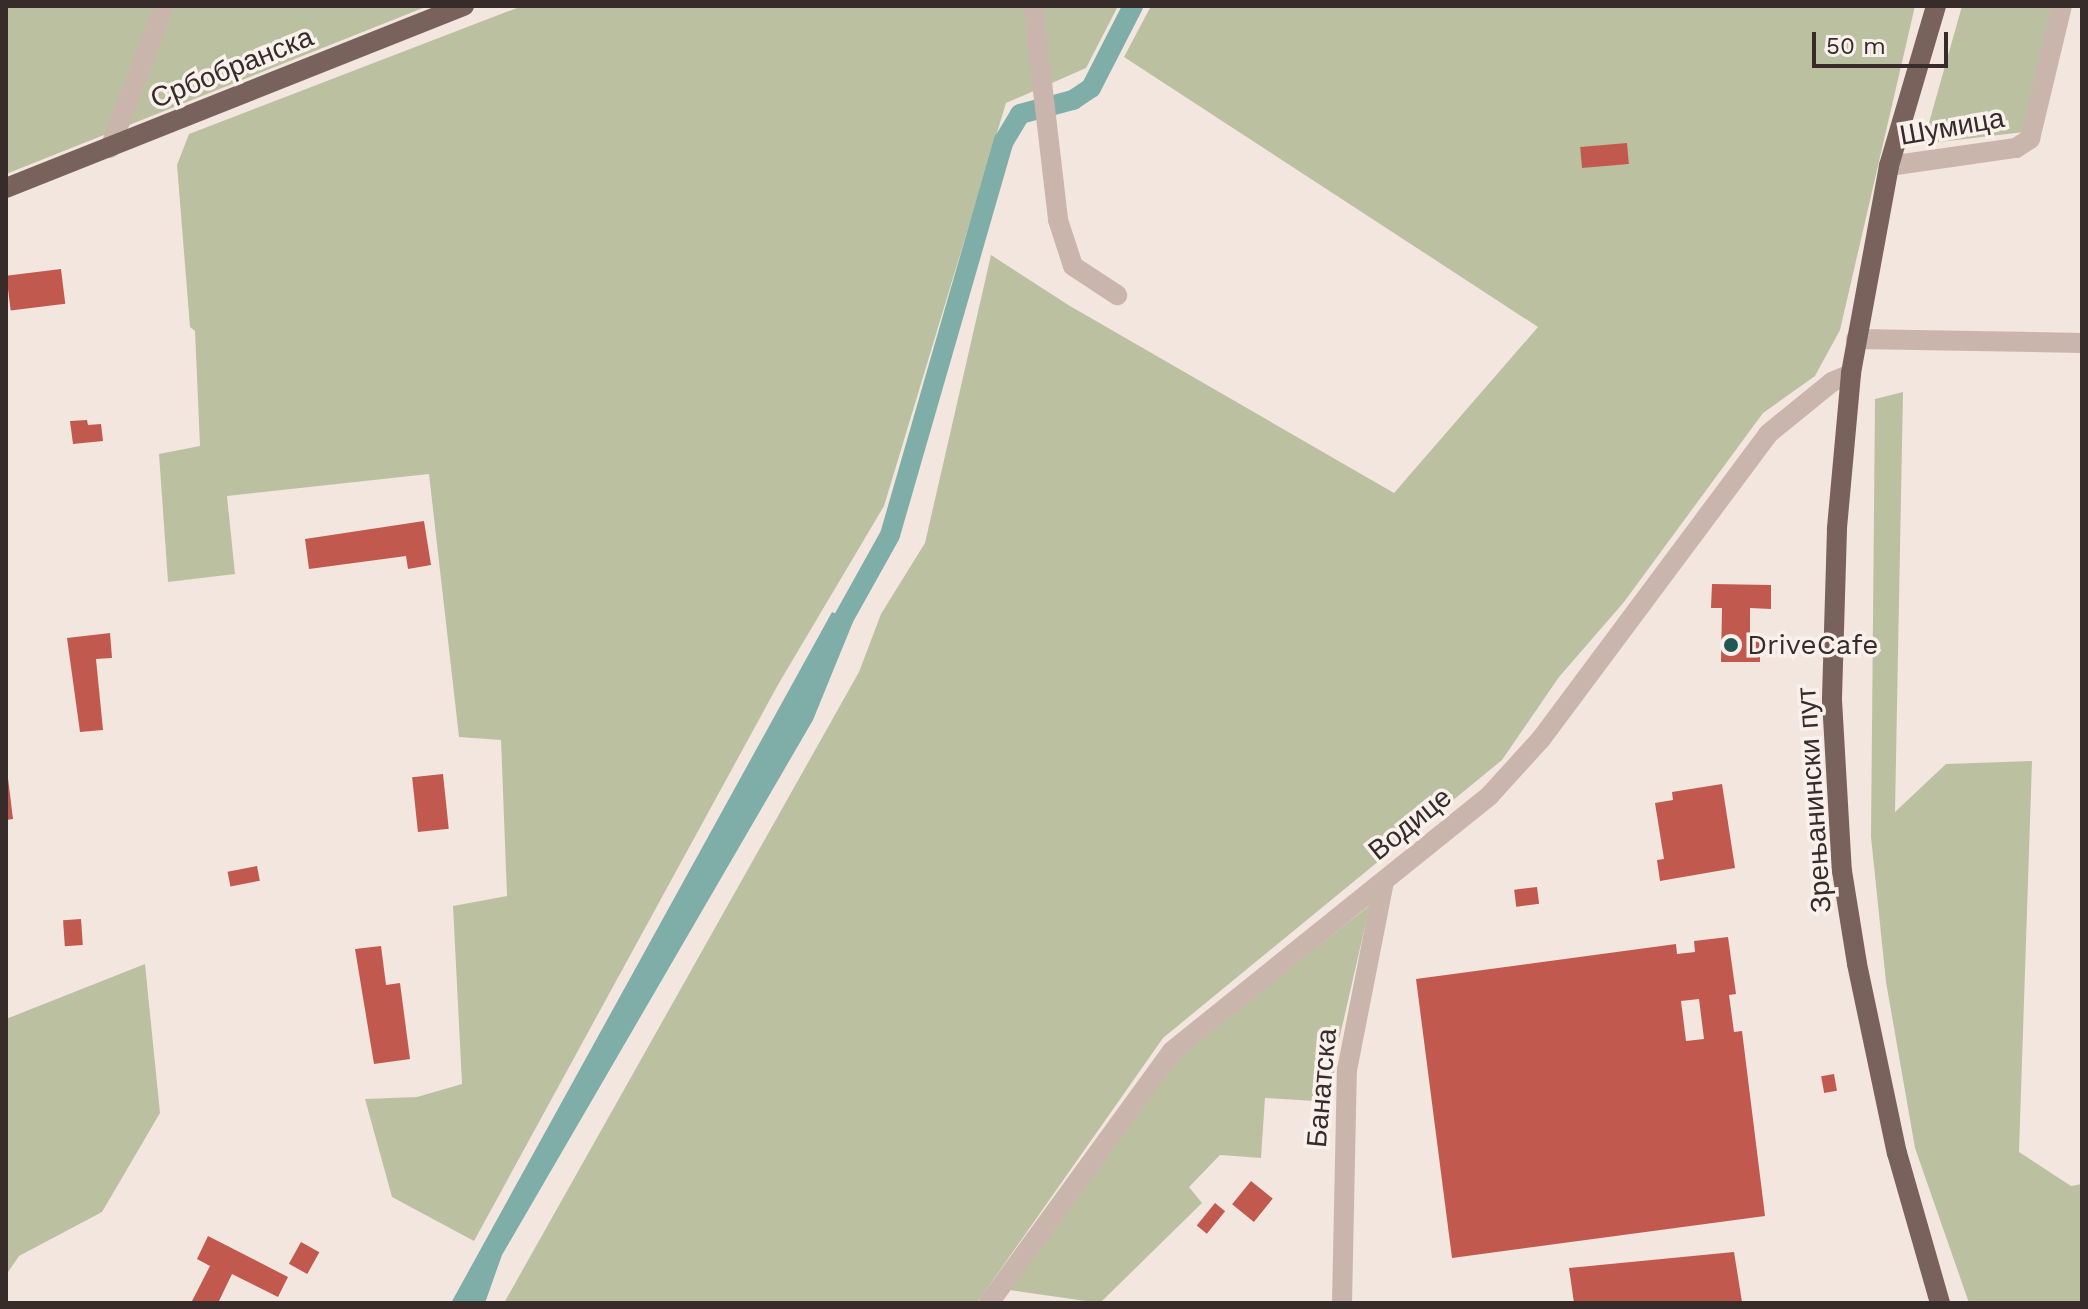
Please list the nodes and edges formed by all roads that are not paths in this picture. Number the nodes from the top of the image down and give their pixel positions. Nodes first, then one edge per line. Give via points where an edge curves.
1 (164, 6) edge
2 (464, 6) edge
3 (1033, 6) edge
4 (1936, 6) edge
5 (2062, 6) edge
6 (110, 148) junction
7 (1889, 166) junction
8 (6, 188) edge
9 (1117, 295) dead end
10 (1856, 339) junction
11 (2082, 343) edge
12 (1851, 374) junction
13 (1384, 881) junction
14 (989, 1303) edge
15 (1342, 1303) edge
16 (1940, 1303) edge

1 - 6 street
2 - 6 main road, Србобранска
3 - 9 street via 1058,220 1073,266
4 - 7 main road, Зрењанински пут
5 - 7 street, Шумица via 2030,139 2016,148
6 - 8 main road, Србобранска
7 - 10 main road, Зрењанински пут
10 - 11 street
10 - 12 main road, Зрењанински пут
12 - 13 street, Водице via 1832,382 1768,434 1541,739 1490,795
12 - 16 main road, Зрењанински пут via 1837,529 1832,700 1842,871 1882,1088
13 - 14 street, Водице via 1172,1051
13 - 15 street, Банатска via 1347,1070

